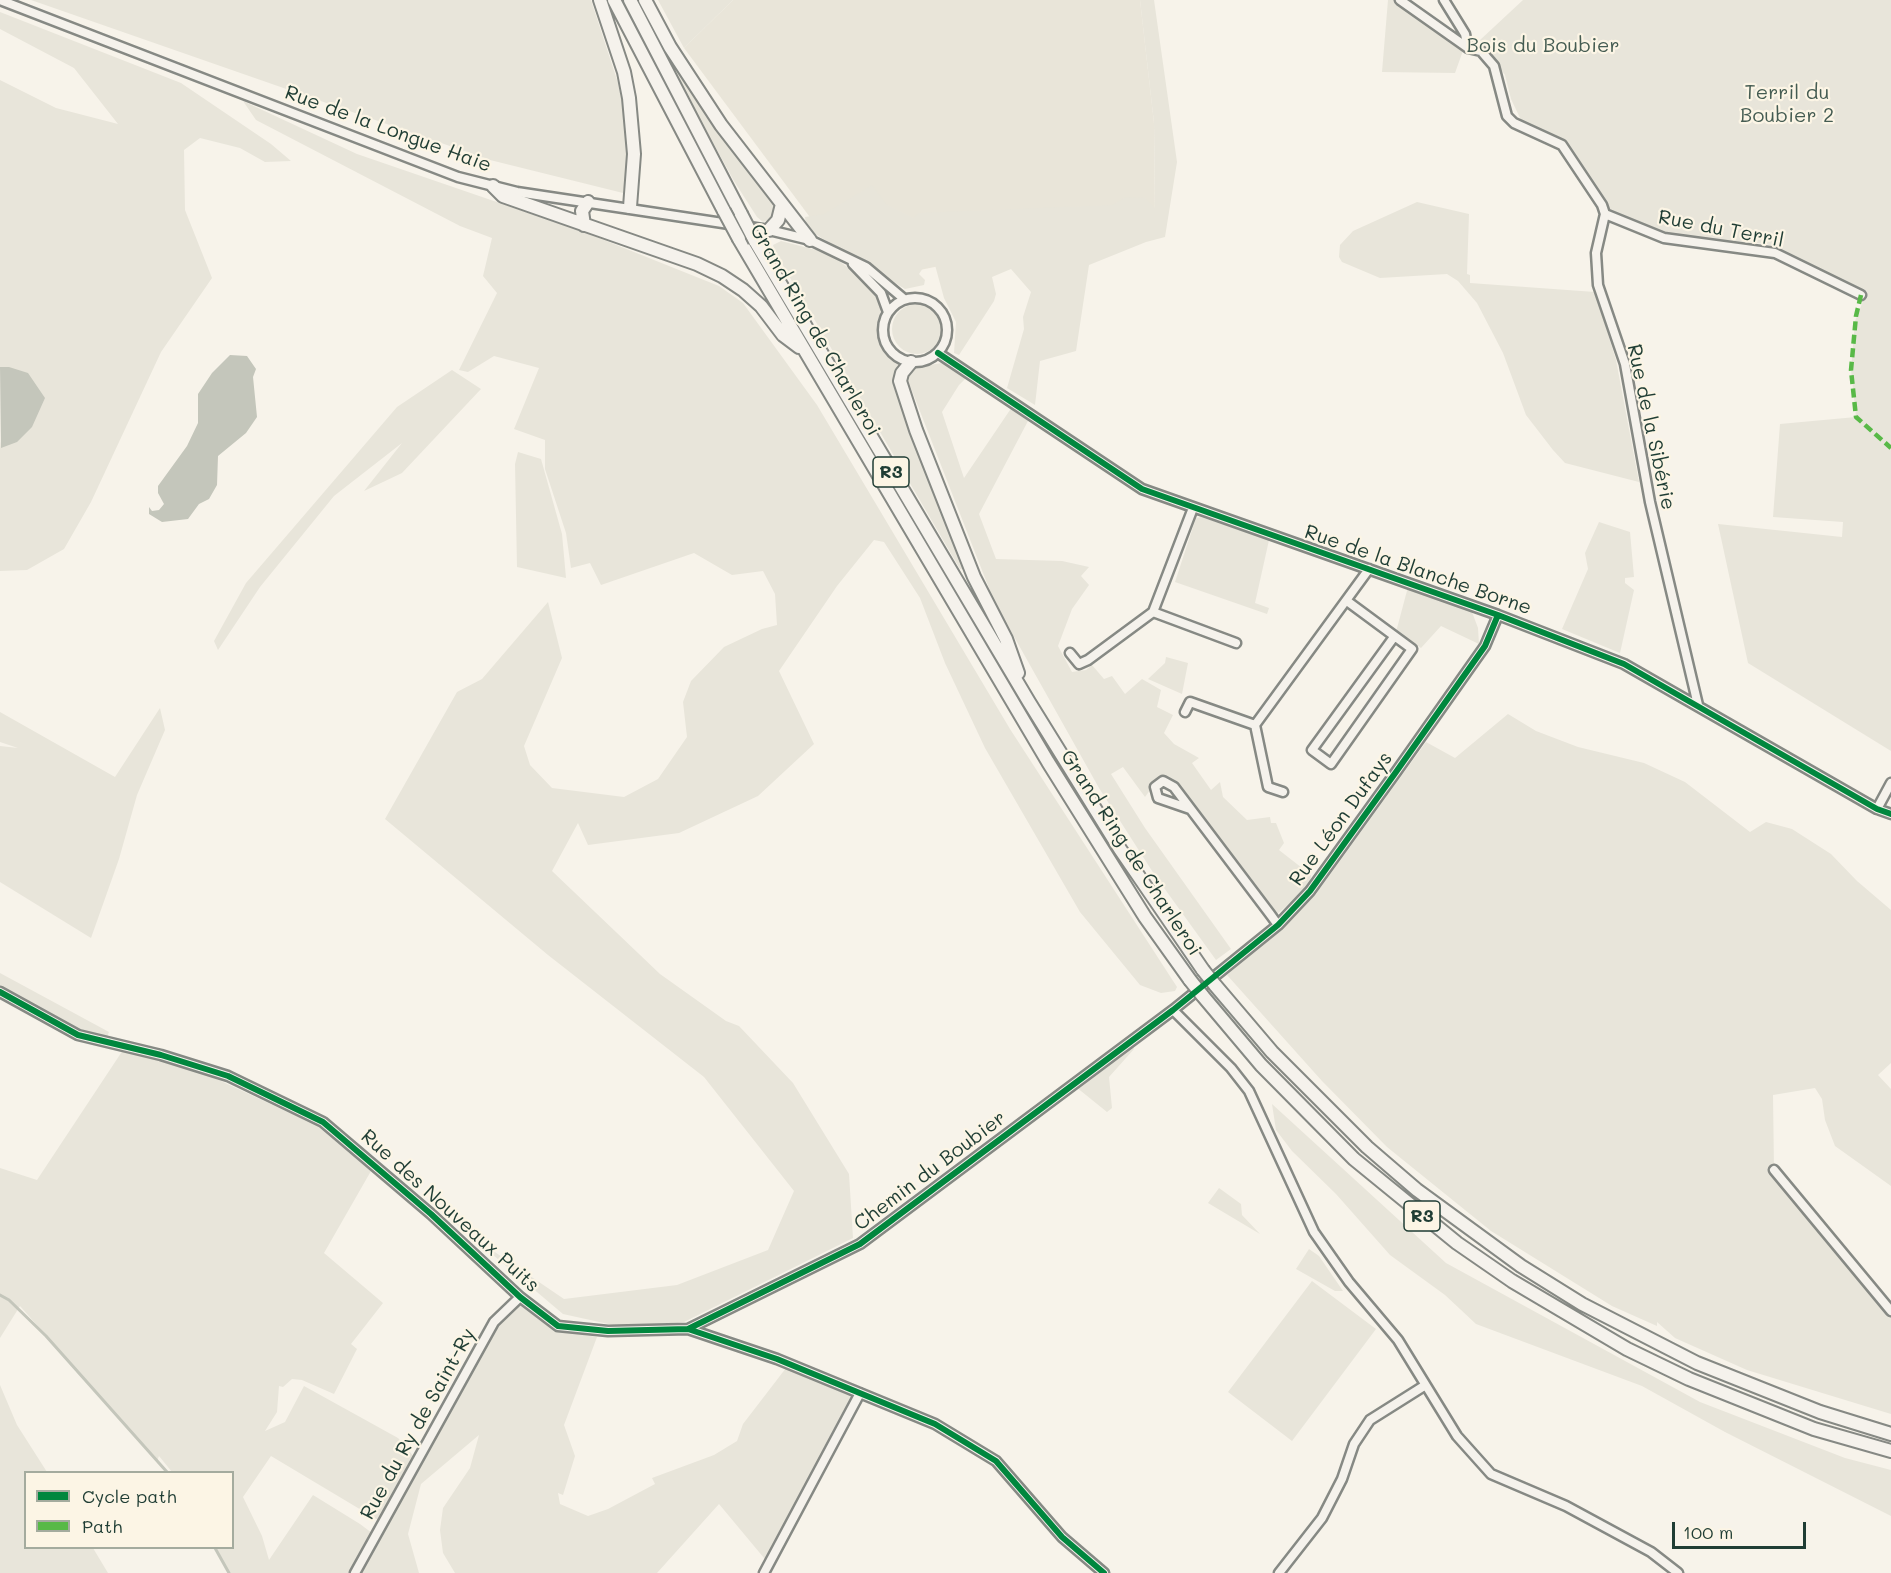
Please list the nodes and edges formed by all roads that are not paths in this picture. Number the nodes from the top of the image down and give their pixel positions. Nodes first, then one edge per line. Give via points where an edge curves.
1 (0, 0) edge
2 (600, 0) edge
3 (614, 0) edge
4 (630, 0) edge
5 (645, 0) edge
6 (1400, 0) edge
7 (1444, 0) edge
8 (1468, 48) junction
9 (493, 186) junction
10 (588, 202) junction
11 (782, 204) junction
12 (630, 207) junction
13 (1605, 214) junction
14 (584, 225) junction
15 (769, 230) junction
16 (810, 240) junction
17 (846, 257) junction
18 (1861, 295) dead end
19 (904, 299) junction
20 (888, 312) junction
21 (802, 349) junction
22 (938, 353) junction
23 (911, 362) junction
24 (1192, 508) junction
25 (1369, 569) junction
26 (1347, 601) junction
27 (1153, 612) junction
28 (1498, 615) junction
29 (1394, 637) junction
30 (1236, 643) dead end
31 (1070, 653) dead end
32 (1029, 702) junction
33 (1698, 705) junction
34 (1185, 712) dead end
35 (1255, 725) junction
36 (1891, 783) edge
37 (1283, 792) dead end
38 (1190, 809) dead end
39 (1877, 809) junction
40 (1891, 814) edge
41 (1278, 925) junction
42 (0, 992) edge
43 (1173, 1010) junction
44 (1774, 1170) dead end
45 (520, 1297) junction
46 (1891, 1311) edge
47 (688, 1329) junction
48 (1424, 1386) junction
49 (860, 1393) junction
50 (1891, 1432) edge
51 (1891, 1451) edge
52 (355, 1573) edge
53 (764, 1573) edge
54 (1104, 1573) edge
55 (1279, 1573) edge
56 (1678, 1573) edge

1 - 9 street, Rue de la Longue Haie via 458,177
2 - 12 highway via 629,98 634,154
3 - 21 highway, Grand Ring de Charleroi / R3, bridge via 739,239
4 - 32 highway, Grand Ring de Charleroi / R3, bridge via 754,241
5 - 11 highway via 670,47 721,125
6 - 8 street
7 - 8 street via 1465,34
8 - 13 street via 1481,51 1494,66 1507,116 1563,145
9 - 10 street, Rue de la Longue Haie
9 - 14 highway via 503,196
10 - 12 street, Rue de la Longue Haie
10 - 14 highway via 582,212
11 - 15 highway via 778,220
11 - 16 highway
12 - 15 street, Rue de la Longue Haie
13 - 18 street, Rue du Terril via 1664,238 1775,253
13 - 33 street, Rue de la Sibérie via 1596,253 1598,285 1624,364 1650,502
14 - 21 highway via 722,276 761,306 783,335
15 - 16 street, Rue de la Longue Haie
16 - 17 street, Rue de la Longue Haie
17 - 19 street, Rue de la Longue Haie via 866,267
17 - 20 street, Rue de la Longue Haie via 881,293
19 - 20 street
19 - 22 street via 925,298 943,312 948,333
20 - 23 street via 883,327 886,343 896,356
21 - 51 highway, Grand Ring de Charleroi / R3, bridge via 1145,917 1190,980 1261,1065 1353,1159 1457,1243 1512,1281 1627,1349 1689,1379 1814,1429
22 - 23 street via 924,361
22 - 24 street, Rue de la Blanche Borne via 1142,489
23 - 32 highway via 900,381 916,430
24 - 25 street, Rue de la Blanche Borne
24 - 27 street
25 - 26 street
25 - 28 street, Rue de la Blanche Borne
26 - 29 street
26 - 35 street
27 - 30 street
27 - 31 street via 1088,660 1079,664
28 - 33 street, Rue de la Blanche Borne via 1624,664
28 - 41 street, Rue Léon Dufays via 1485,646 1417,743 1310,891
29 - 29 street via 1312,750 1331,764 1412,649
32 - 50 highway, Grand Ring de Charleroi / R3, bridge via 1120,849 1203,970 1280,1060 1416,1190 1521,1266 1582,1304 1696,1363 1820,1412
33 - 39 street, Rue de la Blanche Borne
34 - 35 street via 1190,702
35 - 37 street via 1268,787
36 - 39 street
38 - 41 street
39 - 40 street, Rue de la Blanche Borne
41 - 43 street, Rue Léon Dufays
42 - 45 street, Rue des Nouveaux Puits via 78,1035 228,1076 323,1122
43 - 47 street, Chemin du Boubier via 860,1244
43 - 48 street via 1249,1091 1314,1232 1349,1282 1398,1340
44 - 46 street
45 - 47 street, Rue des Nouveaux Puits via 558,1326 608,1331
45 - 52 street, Rue du Ry de Saint-Ry via 494,1322
47 - 49 street
48 - 55 street via 1370,1420 1354,1444 1322,1518
48 - 56 street via 1457,1436 1491,1474 1566,1506 1651,1552
49 - 53 street
49 - 54 street via 935,1424 996,1461 1062,1537

